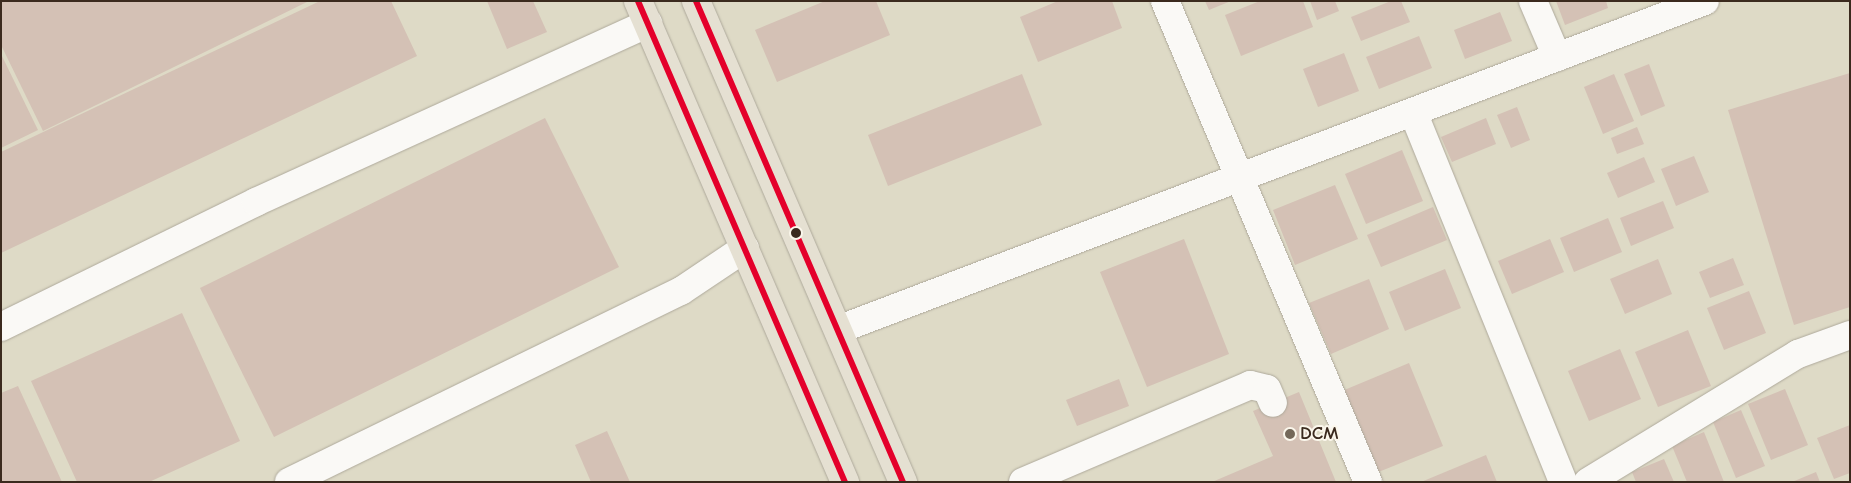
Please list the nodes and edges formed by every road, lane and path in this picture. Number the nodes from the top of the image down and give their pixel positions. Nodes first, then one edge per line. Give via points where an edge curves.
1 (696, 1) edge
2 (1164, 1) edge
3 (1533, 1) edge
4 (1705, 1) edge
5 (643, 12) edge
6 (1557, 57) junction
7 (1413, 112) junction
8 (1240, 177) junction
9 (745, 248) junction
10 (1, 327) edge
11 (840, 328) junction
12 (1850, 335) edge
13 (1273, 403) dead end
14 (1031, 478) edge
15 (288, 482) edge
16 (845, 482) edge
17 (903, 482) edge
18 (1368, 482) edge
19 (1563, 482) edge
20 (1588, 482) edge

1 - 11 main road
2 - 8 street
3 - 6 street
4 - 6 street
5 - 9 main road
5 - 10 street
6 - 7 street
7 - 8 street
7 - 19 street
8 - 11 street
8 - 18 street
9 - 15 street via 681,291
9 - 16 main road
11 - 17 main road
12 - 20 street via 1798,354
13 - 14 street via 1267,388 1250,384

